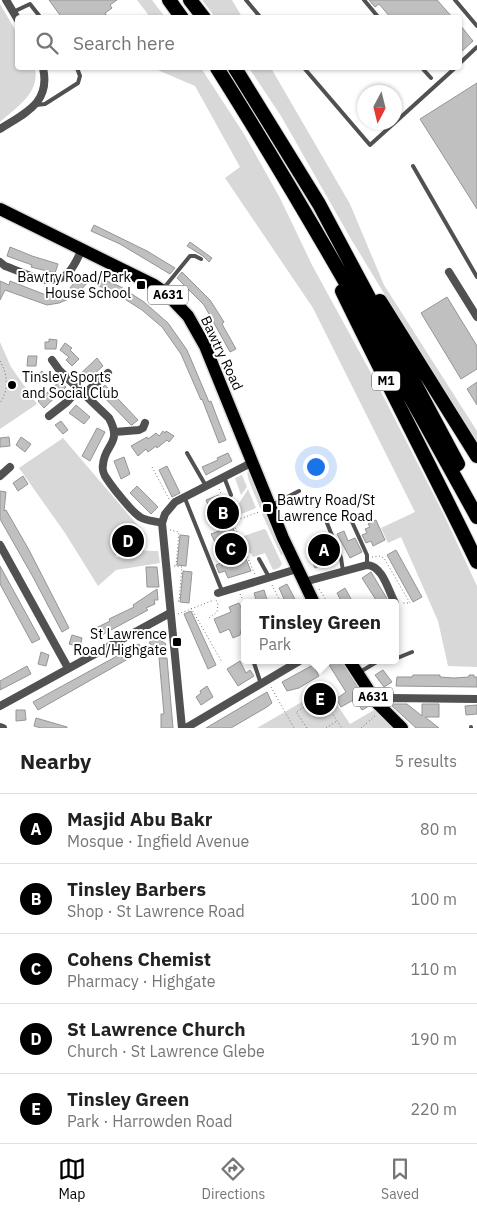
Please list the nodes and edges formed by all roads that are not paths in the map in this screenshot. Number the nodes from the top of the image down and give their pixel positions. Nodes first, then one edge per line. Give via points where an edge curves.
1 (6, 0) edge
2 (169, 0) edge
3 (190, 0) edge
4 (246, 0) edge
5 (364, 0) edge
6 (457, 1) edge
7 (13, 12) junction
8 (15, 15) edge
9 (39, 15) edge
10 (180, 15) edge
11 (202, 15) edge
12 (258, 15) edge
13 (376, 15) edge
14 (477, 26) edge
15 (477, 47) edge
16 (462, 61) edge
17 (43, 70) edge
18 (78, 70) edge
19 (218, 70) edge
20 (236, 70) edge
21 (306, 70) edge
22 (424, 70) edge
23 (453, 70) edge
24 (431, 78) dead end
25 (36, 105) junction
26 (0, 129) edge
27 (413, 166) dead end
28 (297, 198) junction
29 (0, 209) edge
30 (325, 217) junction
31 (82, 249) junction
32 (201, 260) dead end
33 (0, 262) edge
34 (449, 272) dead end
35 (477, 276) edge
36 (162, 290) junction
37 (477, 317) edge
38 (52, 360) dead end
39 (108, 373) dead end
40 (81, 392) junction
41 (49, 416) dead end
42 (145, 423) dead end
43 (115, 432) junction
44 (187, 453) dead end
45 (477, 456) edge
46 (253, 462) junction
47 (10, 467) dead end
48 (0, 476) edge
49 (224, 476) junction
50 (206, 486) junction
51 (299, 491) dead end
52 (231, 495) dead end
53 (184, 496) junction
54 (477, 497) edge
55 (265, 509) junction
56 (348, 513) dead end
57 (477, 517) edge
58 (327, 524) dead end
59 (162, 526) junction
60 (0, 545) edge
61 (259, 559) dead end
62 (367, 561) junction
63 (477, 562) edge
64 (297, 568) junction
65 (344, 571) junction
66 (268, 577) junction
67 (304, 582) junction
68 (219, 594) joint
69 (312, 599) edge
70 (394, 599) edge
71 (170, 615) junction
72 (412, 652) dead end
73 (399, 657) edge
74 (255, 664) edge
75 (295, 664) edge
76 (352, 664) edge
77 (373, 664) edge
78 (68, 668) junction
79 (358, 673) junction
80 (264, 683) junction
81 (477, 699) edge
82 (0, 706) edge
83 (379, 706) junction
84 (182, 728) edge
85 (186, 728) edge
86 (402, 728) edge

1 - 7 street
2 - 10 highway
3 - 11 highway
4 - 12 lane
5 - 13 lane
6 - 14 lane
7 - 8 street
7 - 9 lane via 30,4
15 - 16 lane
17 - 25 street via 44,85
18 - 25 lane via 78,83 45,104
19 - 28 highway, M1
20 - 30 highway, M1
21 - 23 lane via 370,145
22 - 24 lane
25 - 26 street
27 - 35 lane
28 - 57 highway, M1
28 - 63 highway, M1
29 - 31 main road, Bawtry Road / A631
30 - 45 highway
30 - 54 highway, M1
31 - 33 street via 68,274 55,280 40,278
31 - 36 main road, Bawtry Road / A631
32 - 36 lane via 190,256
34 - 37 street
36 - 46 main road, Bawtry Road / A631 via 184,311 197,330
38 - 40 street
39 - 40 street
40 - 41 street
40 - 43 street via 109,418
42 - 43 street via 139,430
43 - 59 street via 104,459 104,475 140,516
44 - 50 lane
46 - 49 street
46 - 55 main road, Bawtry Road / A631
47 - 48 street
49 - 50 street
49 - 52 lane
50 - 53 street
51 - 55 lane
53 - 59 street via 165,514
53 - 68 lane
55 - 64 main road, Bawtry Road / A631
56 - 62 lane via 365,548
58 - 65 lane
59 - 71 street
60 - 78 street
61 - 66 lane
62 - 65 street
62 - 70 street via 380,572
64 - 66 street
64 - 67 main road, Bawtry Road / A631
65 - 67 street
66 - 68 street
67 - 69 main road, Bawtry Road / A631
71 - 78 street
71 - 84 street
72 - 73 lane
74 - 80 lane
75 - 80 street
76 - 79 main road, A631
77 - 79 lane
78 - 82 street
79 - 83 main road, A631
80 - 85 street
81 - 83 street via 390,698
83 - 86 main road, A631

